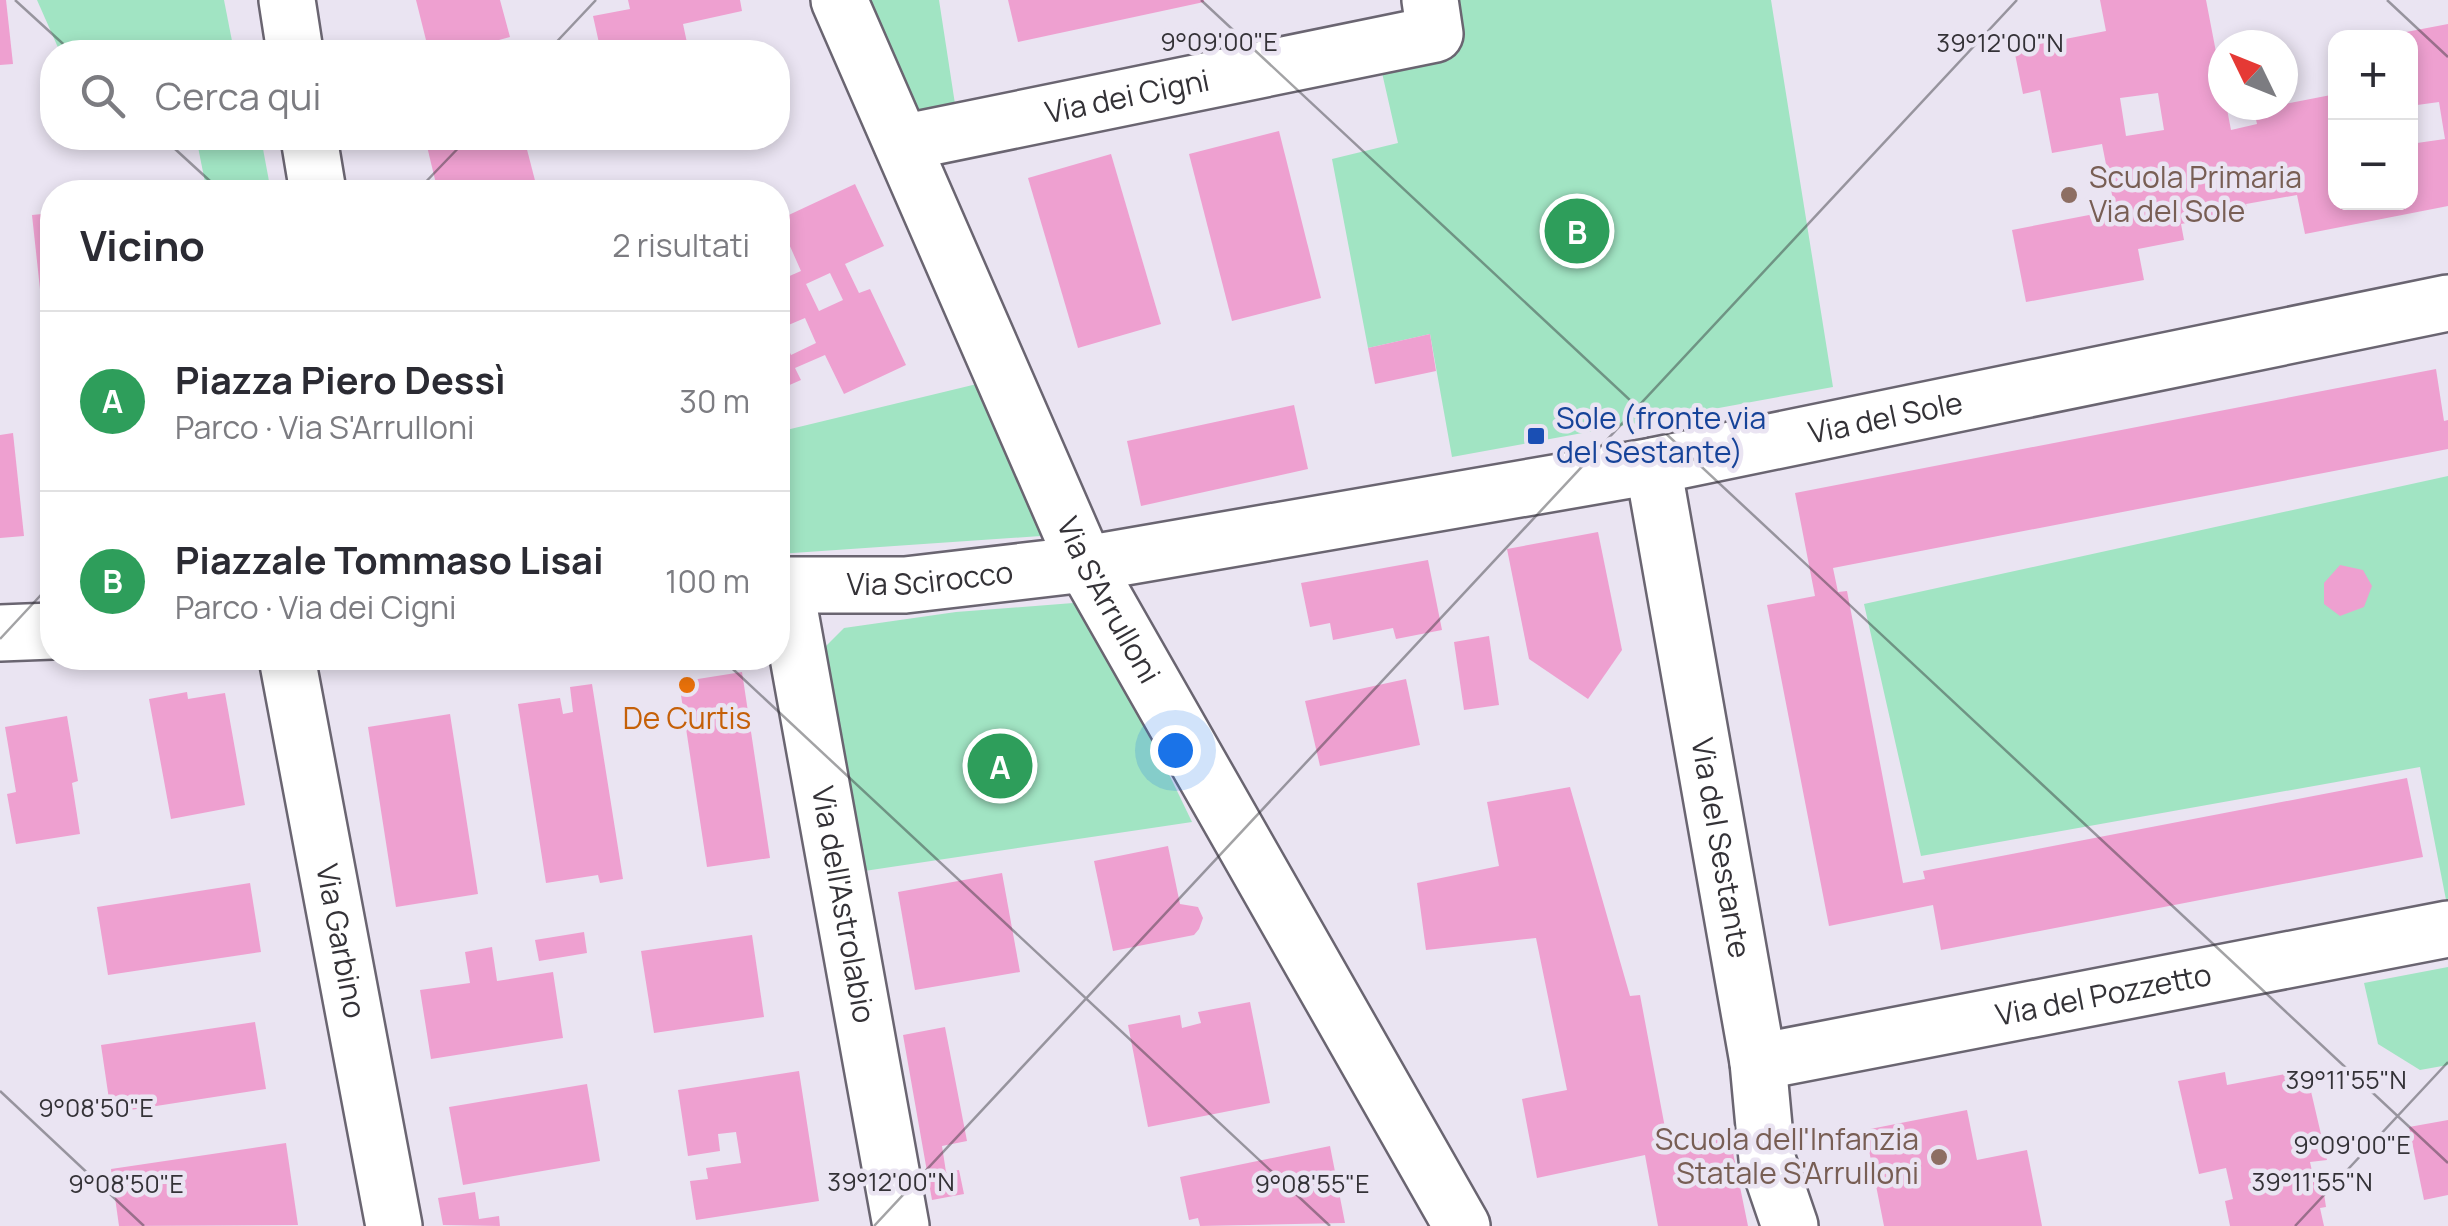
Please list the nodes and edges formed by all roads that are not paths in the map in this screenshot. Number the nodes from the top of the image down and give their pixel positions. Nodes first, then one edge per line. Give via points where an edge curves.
1 (287, 0) edge
2 (839, 0) edge
3 (1430, 0) edge
4 (293, 40) edge
5 (902, 143) junction
6 (311, 150) edge
7 (316, 180) edge
8 (2448, 303) edge
9 (1653, 466) junction
10 (1085, 564) junction
11 (790, 585) edge
12 (40, 631) edge
13 (0, 633) edge
14 (790, 633) edge
15 (289, 670) edge
16 (2448, 929) edge
17 (1758, 1062) junction
18 (394, 1226) edge
19 (901, 1226) edge
20 (1462, 1226) edge
21 (1790, 1226) edge

1 - 4 street
2 - 5 street, Via S'Arrulloni
3 - 5 street, Via dei Cigni via 1436,34
5 - 10 street, Via S'Arrulloni
6 - 7 street
8 - 9 street, Via del Sole
9 - 10 street, Via del Sole
9 - 17 street, Via del Sestante
10 - 11 street, Via Scirocco via 905,585
10 - 20 street, Via S'Arrulloni
12 - 13 street
14 - 19 street, Via dell'Astrolabio
15 - 18 street, Via Garbino
16 - 17 street, Via del Pozzetto
17 - 21 street, Via del Sestante via 1767,1159

